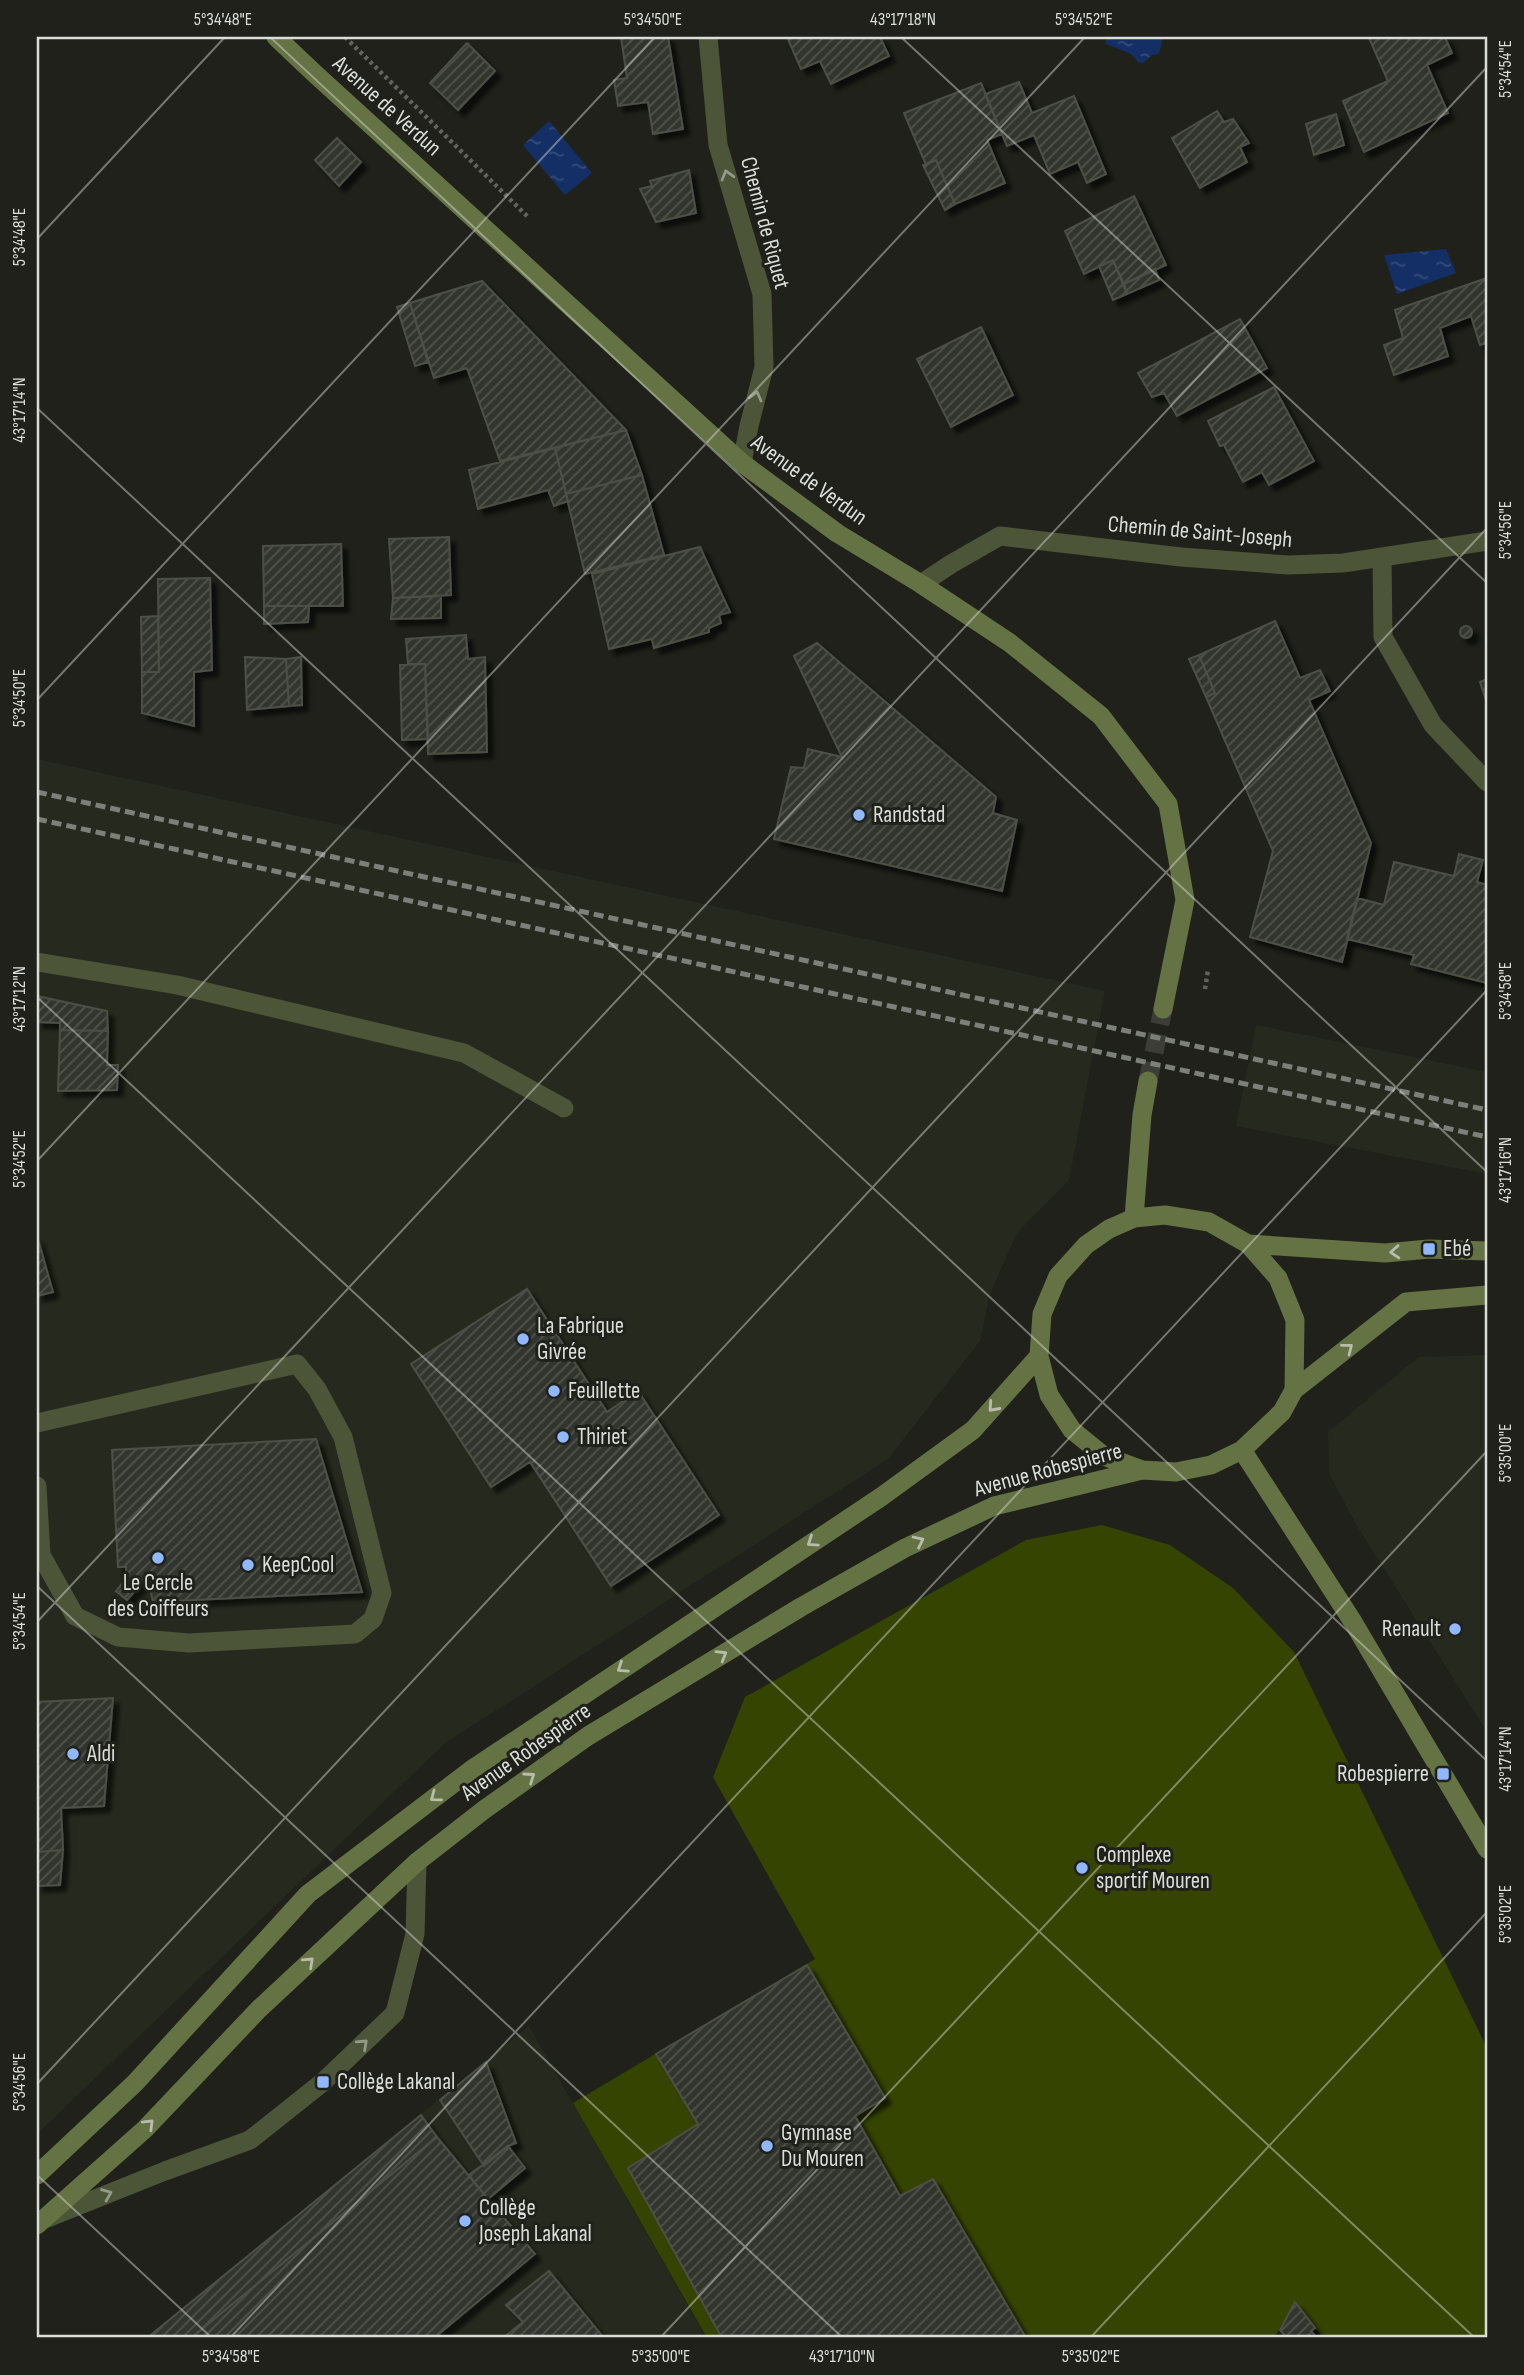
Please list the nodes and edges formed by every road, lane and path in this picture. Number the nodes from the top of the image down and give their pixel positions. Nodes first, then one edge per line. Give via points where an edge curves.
1 (276, 37) edge
2 (708, 37) edge
3 (742, 463) junction
4 (1487, 541) edge
5 (1382, 558) junction
6 (921, 584) junction
7 (1487, 782) edge
8 (37, 962) edge
9 (1163, 1009) tunnel mouth
10 (1149, 1081) tunnel mouth
11 (564, 1108) dead end
12 (1134, 1218) junction
13 (1248, 1244) junction
14 (1487, 1251) edge
15 (1487, 1294) edge
16 (1039, 1356) junction
17 (1294, 1390) junction
18 (37, 1423) edge
19 (1242, 1450) junction
20 (1142, 1470) junction
21 (37, 1486) edge
22 (1487, 1849) edge
23 (417, 1862) junction
24 (37, 2175) edge
25 (40, 2222) edge

1 - 3 main road, Avenue de Verdun
3 -> 2 street, Chemin de Riquet via 764,367 762,294 718,145
3 - 6 main road, Avenue de Verdun via 837,533
4 - 5 street, Chemin de Saint-Joseph
5 - 6 street, Chemin de Saint-Joseph via 1288,565 1000,536
5 - 7 street via 1383,637 1433,725
6 - 9 main road, Avenue de Verdun via 1010,643 1101,716 1168,804 1185,900
8 - 11 street via 177,985 464,1053
10 - 12 main road
12 - 13 main road via 1165,1215 1209,1222
12 - 16 main road via 1086,1244 1058,1276 1042,1314
14 -> 13 main road via 1385,1253
13 - 17 main road via 1278,1278 1295,1320
17 -> 15 main road via 1406,1302
16 - 20 main road via 1049,1395 1072,1430 1104,1456
16 -> 24 main road, Avenue Robespierre via 972,1430 881,1497 471,1770 308,1894 135,2083
17 - 19 main road via 1282,1412
18 - 21 street via 297,1364 317,1389 343,1437 382,1594 373,1619 355,1634 189,1643 118,1637 75,1616 41,1555
19 - 20 main road via 1211,1465 1177,1472
19 - 22 main road via 1353,1622
23 -> 20 main road, Avenue Robespierre via 587,1736 905,1548 994,1506
25 -> 23 main road, Avenue Robespierre via 145,2129 259,2009
25 -> 23 street via 250,2140 323,2082 396,2013 415,1934

